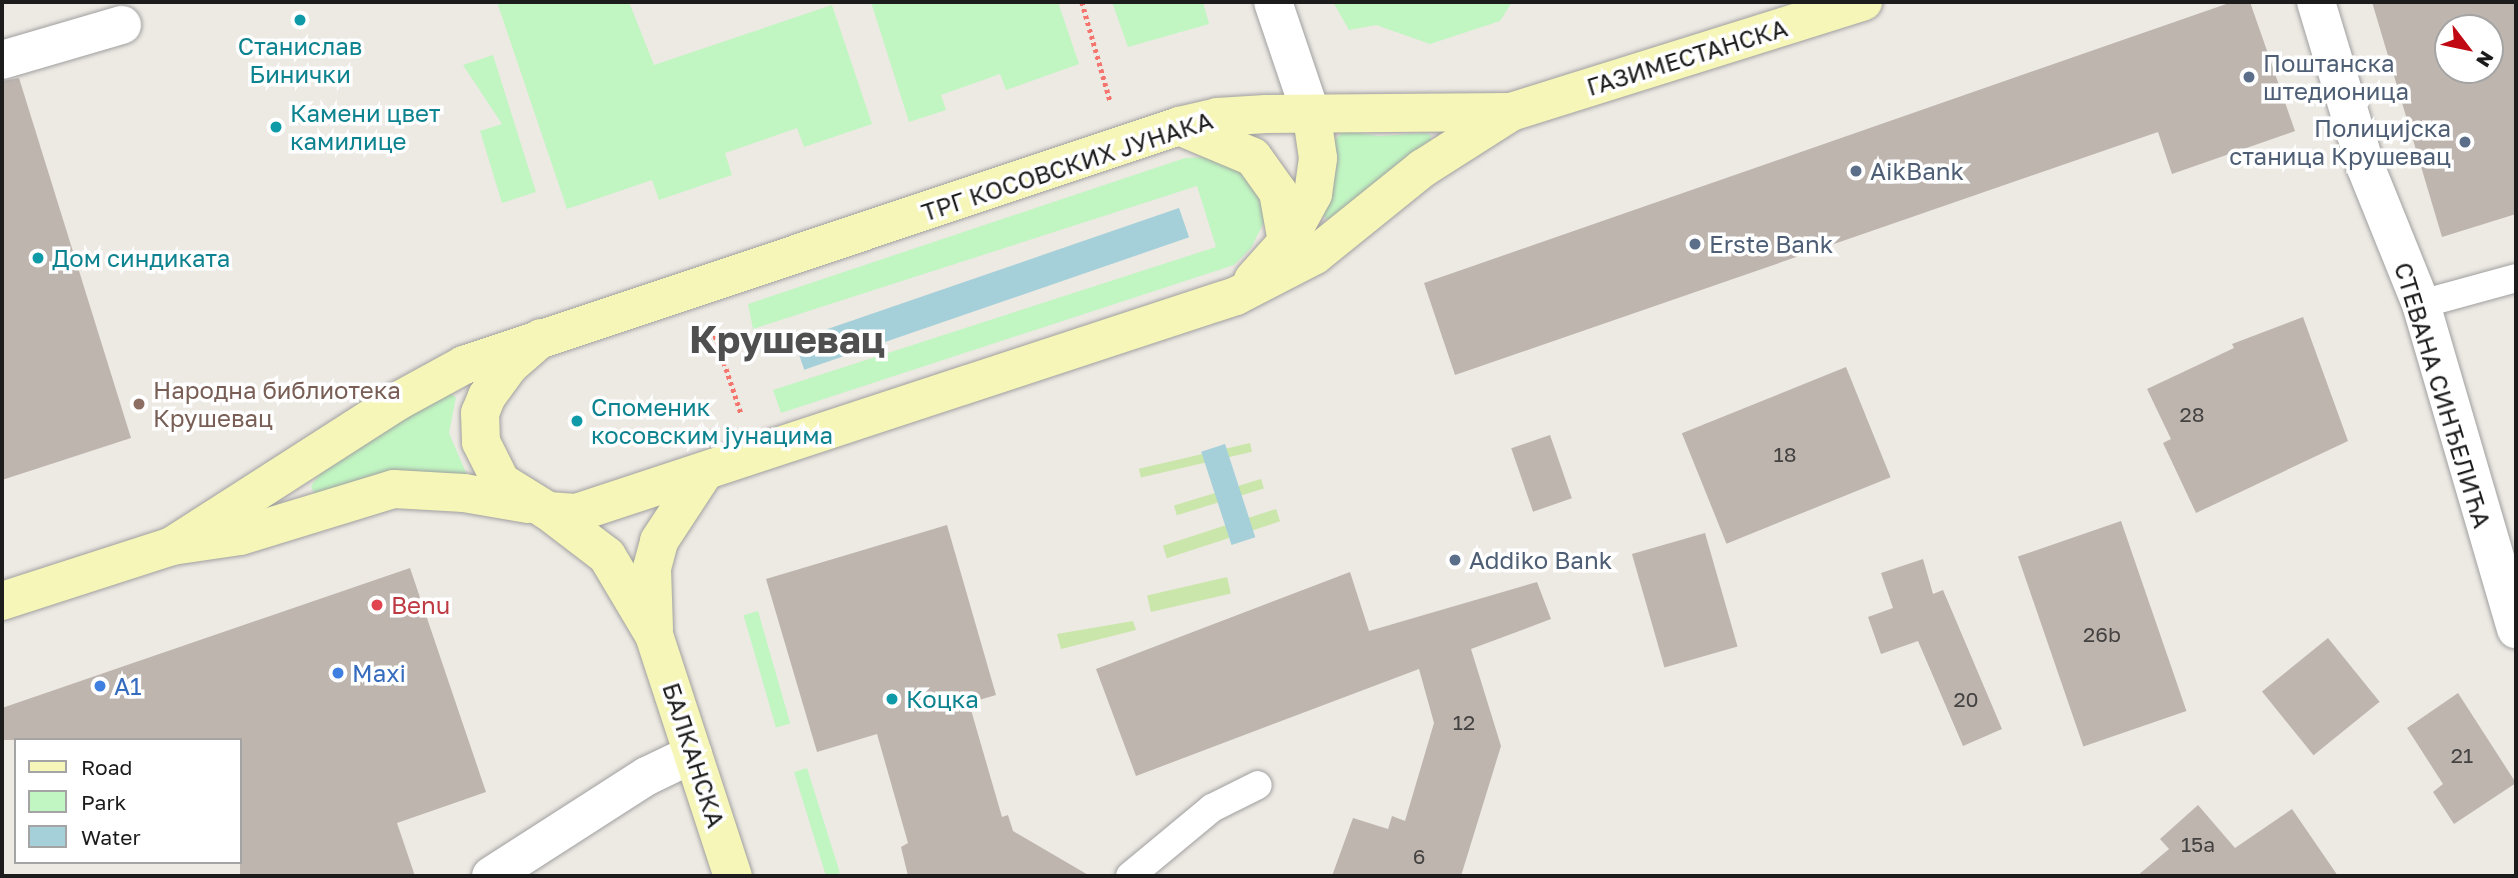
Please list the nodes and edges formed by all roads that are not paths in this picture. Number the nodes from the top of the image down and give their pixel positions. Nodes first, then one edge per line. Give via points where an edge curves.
1 (1273, 2) edge
2 (1863, 2) edge
3 (2316, 2) edge
4 (122, 25) dead end
5 (2, 60) edge
6 (1511, 112) junction
7 (1312, 117) junction
8 (1179, 126) junction
9 (1287, 242) junction
10 (2516, 278) edge
11 (1236, 296) junction
12 (2421, 304) junction
13 (541, 338) junction
14 (703, 474) junction
15 (541, 508) junction
16 (172, 546) junction
17 (2, 601) edge
18 (2516, 629) edge
19 (654, 635) junction
20 (693, 754) junction
21 (1258, 785) dead end
22 (491, 876) edge
23 (733, 876) edge
24 (1130, 876) edge

1 - 7 street
2 - 6 main road, ГАЗИМЕСТАНСКА
3 - 12 street, СТЕВАНА СИНЂЕЛИЋА via 2366,168
4 - 5 street
6 - 7 main road, ТРГ КОСОВСКИХ ЈУНАКА
6 - 11 main road via 1423,168 1315,255
7 - 8 main road, ТРГ КОСОВСКИХ ЈУНАКА via 1217,117
7 - 9 main road via 1318,158 1313,194
8 - 9 main road via 1253,157 1279,192
8 - 13 main road, ТРГ КОСОВСКИХ ЈУНАКА
9 - 11 main road
10 - 12 lane
11 - 14 main road
12 - 18 street, СТЕВАНА СИНЂЕЛИЋА
13 - 15 main road, ТРГ КОСОВСКИХ ЈУНАКА via 509,366 480,413 481,442 490,467 501,482
13 - 16 main road via 434,380
14 - 15 main road via 576,513
14 - 19 main road, БАЛКАНСКА via 659,541 652,568
15 - 16 main road via 464,493 394,489 240,537
15 - 19 main road, БАЛКАНСКА via 607,556
16 - 17 main road
19 - 20 main road, БАЛКАНСКА
20 - 22 street via 647,776
20 - 23 main road, БАЛКАНСКА
21 - 24 lane via 1212,808

